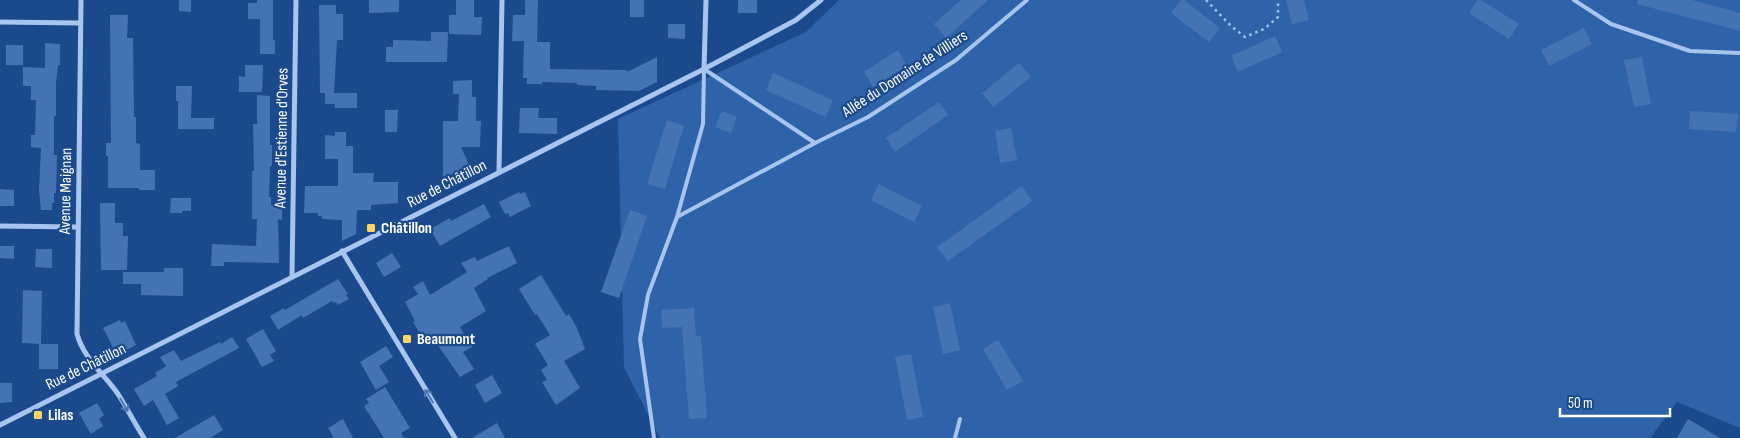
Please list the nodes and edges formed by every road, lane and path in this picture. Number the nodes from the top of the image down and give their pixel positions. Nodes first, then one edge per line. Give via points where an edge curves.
1 (81, 0) edge
2 (296, 0) edge
3 (502, 0) edge
4 (706, 0) edge
5 (821, 0) edge
6 (1028, 0) edge
7 (1206, 0) edge
8 (1574, 0) edge
9 (1278, 1) edge
10 (0, 22) edge
11 (80, 23) junction
12 (1740, 53) edge
13 (704, 69) junction
14 (815, 143) junction
15 (499, 172) junction
16 (677, 217) junction
17 (0, 226) edge
18 (78, 227) junction
19 (342, 251) junction
20 (292, 277) junction
21 (101, 374) junction
22 (960, 419) dead end
23 (0, 424) edge
24 (144, 438) edge
25 (455, 438) edge
26 (654, 438) edge
27 (955, 438) edge

1 - 11 street, Avenue Maignan
2 - 20 street, Avenue d'Estienne d'Orves
3 - 15 street
4 - 13 street
5 - 13 street, Rue de Châtillon via 796,20
6 - 14 lane, Allée du Domaine de Villiers via 956,60 868,118
7 - 9 path via 1246,37 1264,29 1278,17
8 - 12 lane via 1611,24 1690,51
10 - 11 street
11 - 18 street, Avenue Maignan
13 - 14 lane
13 - 15 street, Rue de Châtillon
13 - 16 lane via 703,124
14 - 16 lane, Allée du Domaine de Villiers
15 - 19 street, Rue de Châtillon
16 - 26 lane via 648,295 640,339
17 - 18 street
18 - 21 street, Avenue Maignan via 77,334 86,354
19 - 20 street, Rue de Châtillon
25 -> 19 street
20 - 21 street, Rue de Châtillon
21 - 23 street, Rue de Châtillon
21 -> 24 street, Avenue Maignan via 118,394
22 - 27 lane

